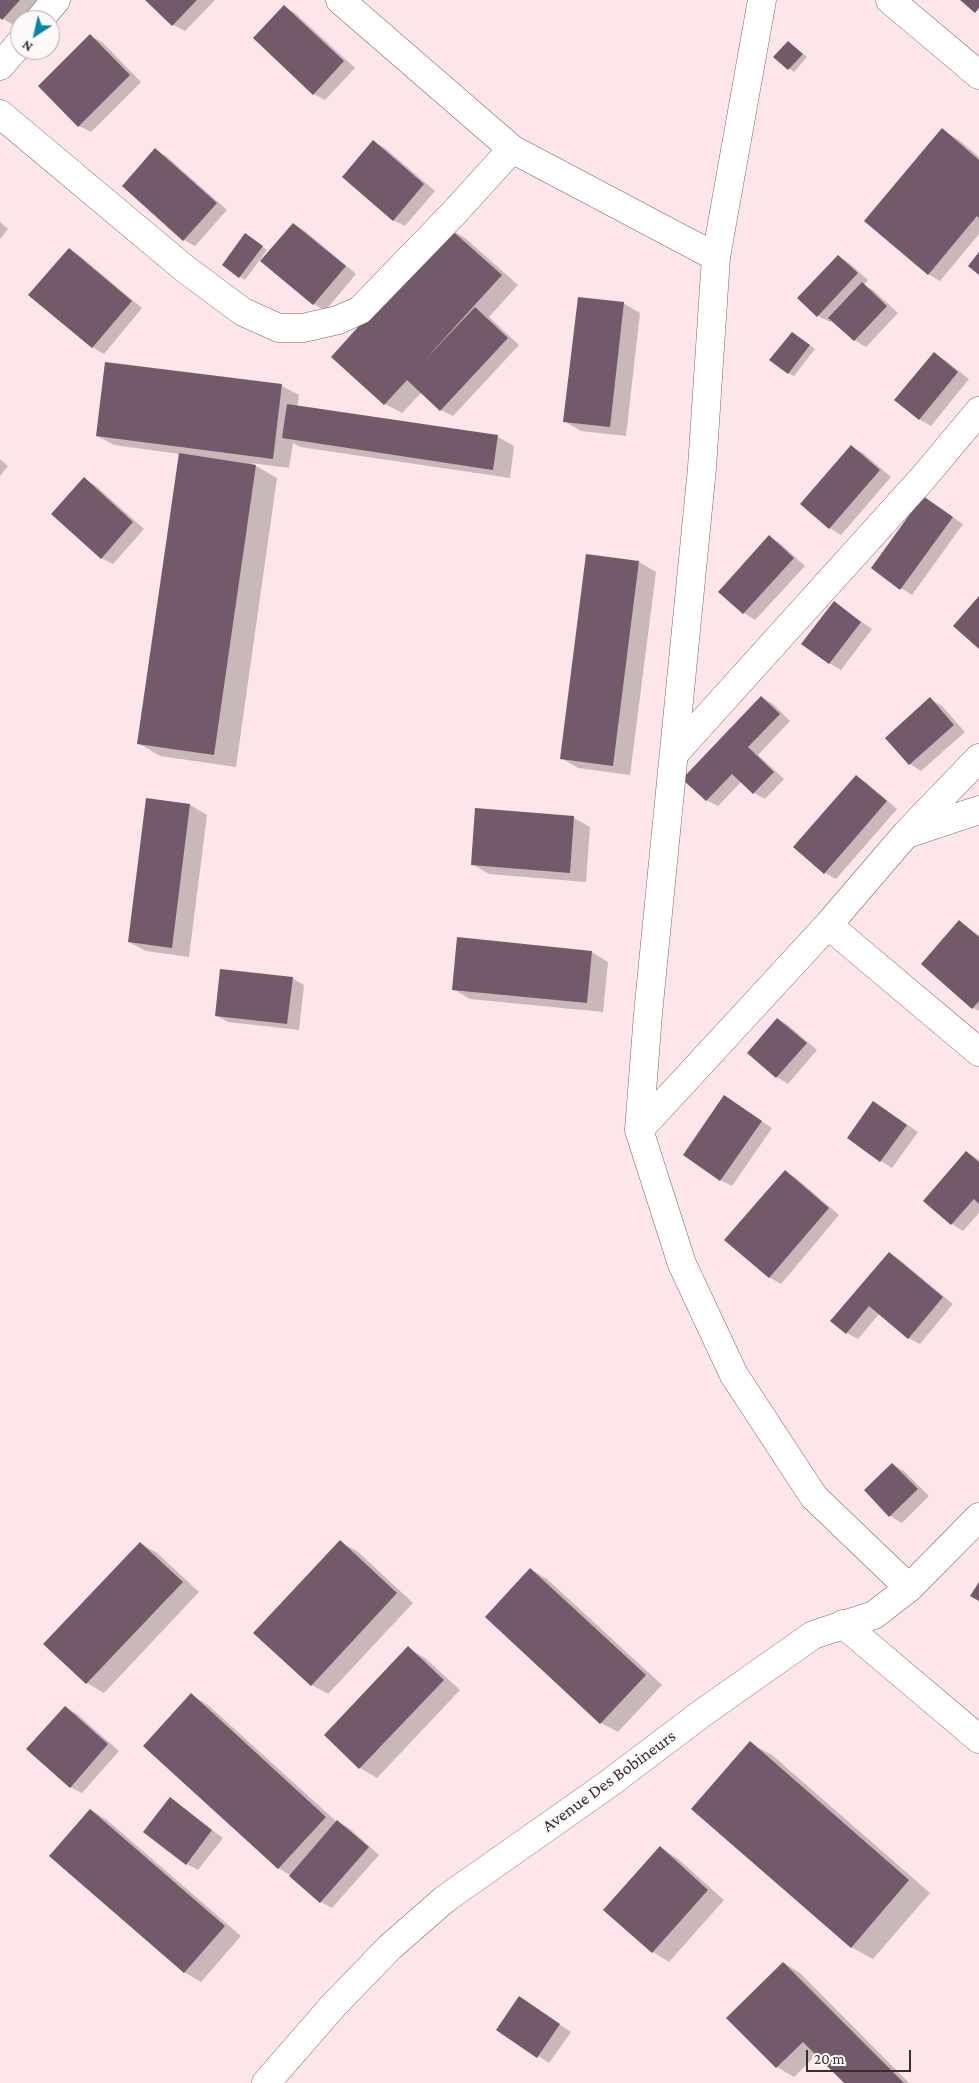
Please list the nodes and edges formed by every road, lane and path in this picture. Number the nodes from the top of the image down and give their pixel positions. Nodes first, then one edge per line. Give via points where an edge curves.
1 (56, 0) edge
2 (340, 0) edge
3 (762, 0) edge
4 (890, 0) edge
5 (48, 10) edge
6 (10, 54) edge
7 (975, 65) edge
8 (0, 66) edge
9 (0, 114) edge
10 (512, 149) junction
11 (716, 257) junction
12 (979, 411) edge
13 (674, 754) junction
14 (979, 758) edge
15 (979, 810) edge
16 (906, 834) junction
17 (828, 925) junction
18 (979, 1052) edge
19 (639, 1130) junction
20 (979, 1517) edge
21 (909, 1588) junction
22 (844, 1624) junction
23 (979, 1739) edge
24 (266, 2083) edge

1 - 5 street
2 - 10 street
3 - 11 street
4 - 7 street
6 - 8 street
9 - 10 street via 184,268 243,312 279,328 303,328 338,320 360,310
10 - 11 street
11 - 13 street via 702,468
12 - 13 street via 923,478
13 - 19 street
14 - 16 street
15 - 16 street
16 - 17 street
17 - 18 street
17 - 19 street
19 - 21 street via 682,1264 734,1375 814,1497
20 - 21 street, Avenue Des Bobineurs
21 - 22 street, Avenue Des Bobineurs via 874,1615
22 - 23 street
22 - 24 street, Avenue Des Bobineurs via 813,1635 445,1900 371,1966

